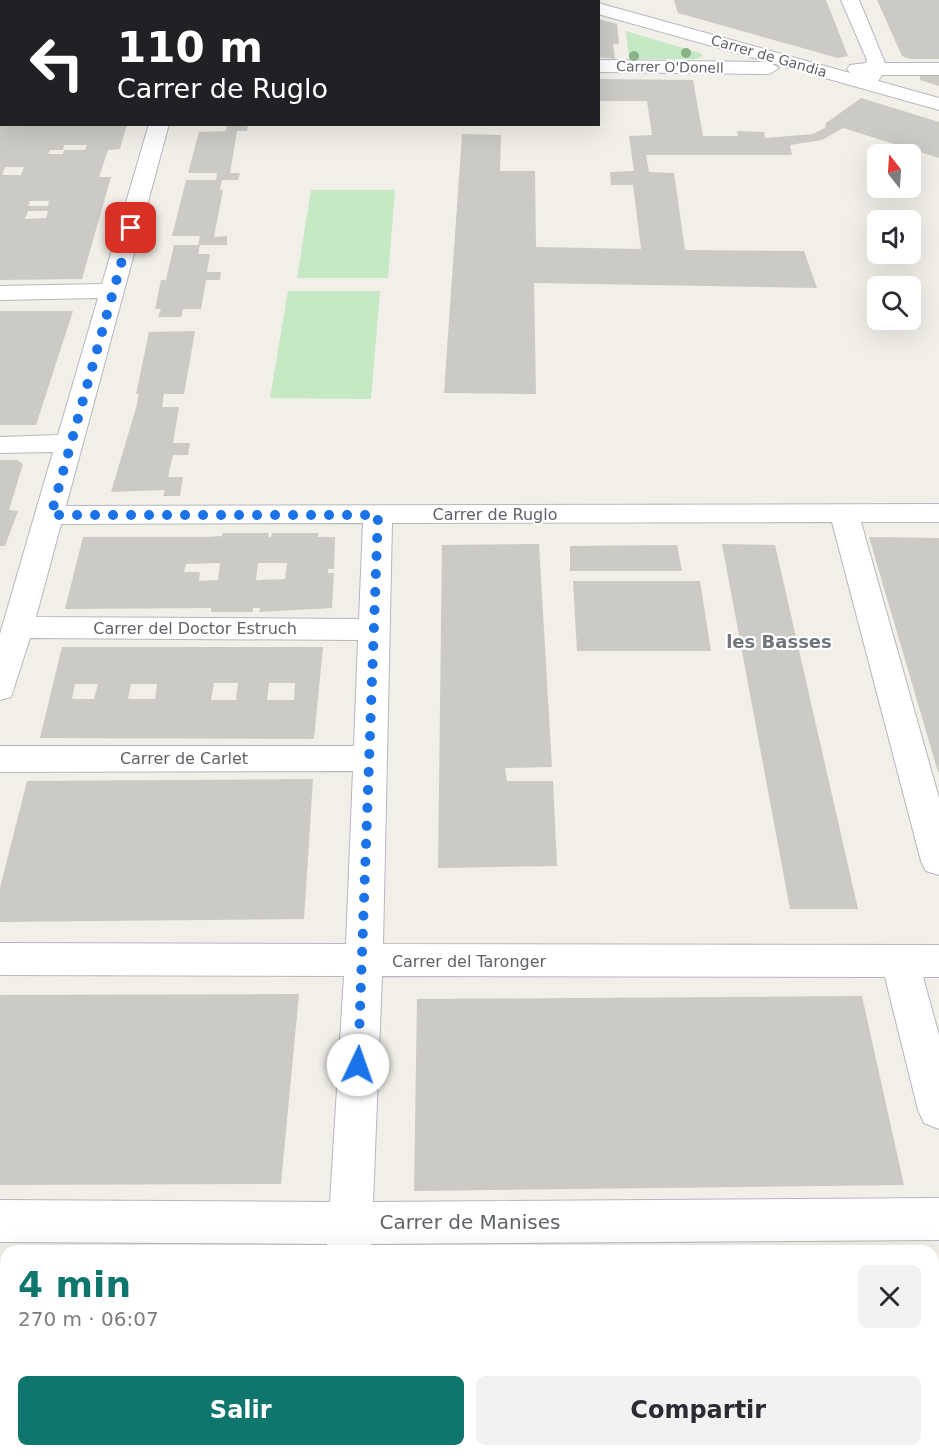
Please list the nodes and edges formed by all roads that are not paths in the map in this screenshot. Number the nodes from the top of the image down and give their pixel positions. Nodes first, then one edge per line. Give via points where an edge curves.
1 (650, 0) edge
2 (850, 0) edge
3 (600, 9) edge
4 (654, 23) junction
5 (600, 66) edge
6 (813, 69) junction
7 (939, 69) edge
8 (871, 76) junction
9 (939, 104) edge
10 (158, 126) edge
11 (114, 291) junction
12 (0, 293) edge
13 (70, 443) junction
14 (0, 445) edge
15 (844, 513) junction
16 (939, 513) edge
17 (51, 515) junction
18 (378, 515) junction
19 (17, 627) junction
20 (373, 630) junction
21 (0, 689) edge
22 (369, 758) junction
23 (0, 759) edge
24 (939, 861) edge
25 (0, 959) edge
26 (364, 960) junction
27 (939, 961) edge
28 (900, 962) junction
29 (939, 1110) edge
30 (939, 1219) edge
31 (0, 1221) edge
32 (349, 1237) edge

1 - 4 street
2 - 8 street via 874,56
3 - 4 street, Carrer de Gandia
4 - 6 street, Carrer de Gandia
5 - 6 street, Carrer O'Donell
6 - 8 street, Carrer de Gandia
7 - 8 street
8 - 9 street, Carrer de Gandia
10 - 11 street
11 - 12 street
11 - 13 street
13 - 14 street
13 - 17 street
15 - 16 street, Carrer de Ruglo
15 - 18 street, Carrer de Ruglo
15 - 24 street
17 - 18 street, Carrer de Ruglo
17 - 19 street
18 - 20 street
19 - 20 street, Carrer del Doctor Estruch
19 - 21 street
20 - 22 street
22 - 23 street, Carrer de Carlet
22 - 26 street
25 - 26 street, Carrer del Taronger
26 - 28 street, Carrer del Taronger
26 - 32 street
27 - 28 street, Carrer del Taronger
28 - 29 street
30 - 32 street, Carrer de Manises
31 - 32 street, Carrer de Manises

